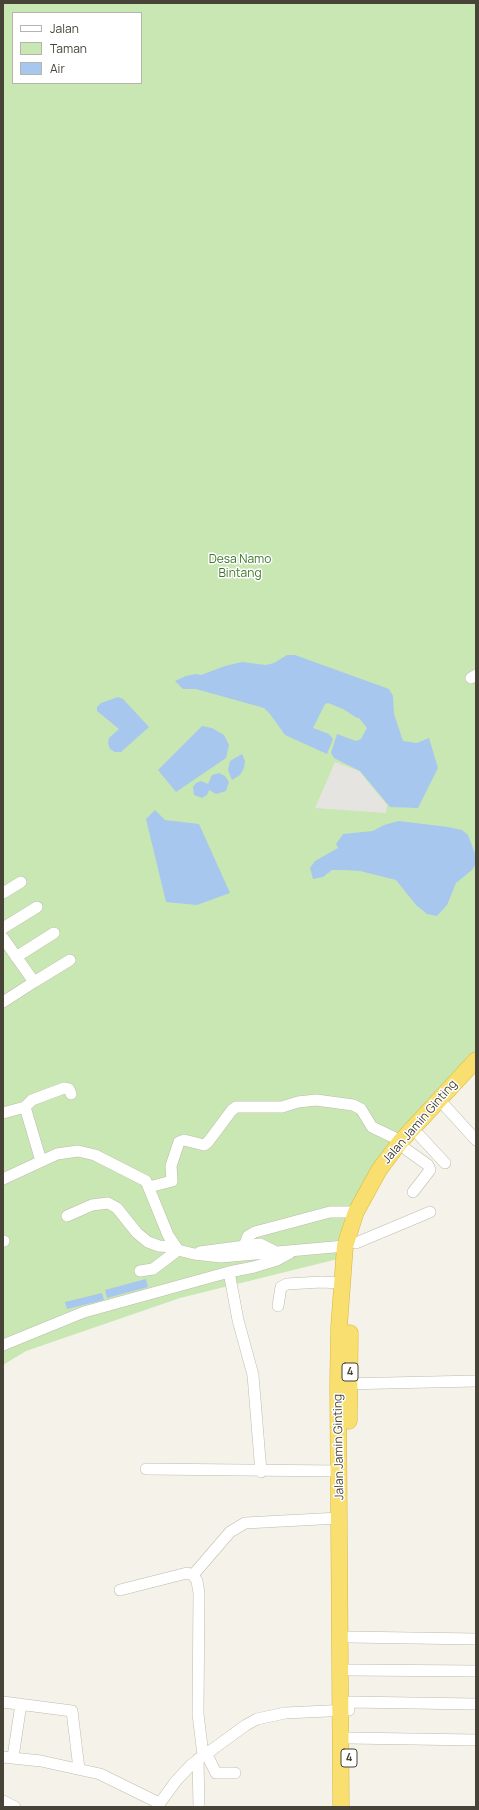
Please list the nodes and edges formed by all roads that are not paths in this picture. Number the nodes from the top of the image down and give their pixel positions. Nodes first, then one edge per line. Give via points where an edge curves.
1 (21, 882) dead end
2 (3, 893) edge
3 (37, 907) dead end
4 (3, 928) edge
5 (54, 933) dead end
6 (3, 938) edge
7 (16, 957) junction
8 (70, 960) dead end
9 (34, 982) junction
10 (3, 1002) edge
11 (476, 1060) edge
12 (476, 1074) edge
13 (71, 1094) dead end
14 (25, 1106) junction
15 (445, 1106) junction
16 (3, 1113) edge
17 (419, 1135) junction
18 (476, 1140) edge
19 (403, 1146) junction
20 (41, 1161) junction
21 (445, 1163) dead end
22 (3, 1179) edge
23 (149, 1187) junction
24 (413, 1192) dead end
25 (356, 1212) junction
26 (430, 1212) dead end
27 (67, 1216) dead end
28 (351, 1244) junction
29 (244, 1246) junction
30 (177, 1248) junction
31 (294, 1251) junction
32 (276, 1252) junction
33 (194, 1254) junction
34 (140, 1271) dead end
35 (229, 1272) junction
36 (341, 1283) junction
37 (278, 1306) dead end
38 (3, 1345) edge
39 (476, 1381) edge
40 (344, 1385) junction
41 (146, 1469) dead end
42 (339, 1471) junction
43 (261, 1472) junction
44 (339, 1518) junction
45 (193, 1575) junction
46 (120, 1590) dead end
47 (349, 1636) junction
48 (476, 1639) edge
49 (349, 1670) junction
50 (476, 1671) edge
51 (3, 1702) edge
52 (21, 1704) junction
53 (476, 1704) edge
54 (344, 1706) junction
55 (348, 1738) junction
56 (476, 1740) edge
57 (202, 1756) junction
58 (8, 1757) edge
59 (79, 1769) junction
60 (235, 1774) dead end
61 (3, 1801) edge
62 (158, 1805) edge
63 (15, 1807) edge
64 (199, 1807) edge
65 (341, 1807) edge
66 (349, 1807) edge

1 - 2 street
3 - 4 street
5 - 7 street
6 - 7 street
7 - 9 street
8 - 9 street
9 - 10 street
11 - 19 highway, Jalan Jamin Ginting / 4
12 - 15 highway, Jalan Jamin Ginting / 4
13 - 14 street via 69,1089 64,1088 32,1100
14 - 16 street
14 - 20 street
15 - 17 highway, Jalan Jamin Ginting / 4
15 - 18 street
17 - 19 highway, Jalan Jamin Ginting / 4
17 - 21 street
19 - 23 street via 395,1138 372,1127 361,1109 353,1105 316,1100 298,1102 282,1108 240,1107 232,1110 212,1139 204,1145 184,1140 178,1142 171,1166 172,1181
19 - 24 street via 428,1165 430,1170
19 - 25 highway, Jalan Jamin Ginting / 4 via 373,1179
19 - 28 highway, Jalan Jamin Ginting / 4
20 - 22 street
20 - 23 street via 67,1151 78,1151 140,1177
23 - 30 street via 165,1229
25 - 28 highway, Jalan Jamin Ginting / 4
25 - 29 street via 330,1212 255,1232 248,1236
26 - 28 street
27 - 30 street via 92,1205 108,1203 117,1208 137,1233 148,1242
28 - 31 street
28 - 36 highway, Jalan Jamin Ginting / 4
28 - 40 highway, Jalan Jamin Ginting / 4
29 - 32 street via 260,1244
29 - 33 street via 206,1250
30 - 33 street
30 - 34 street via 153,1269
31 - 32 street
31 - 35 street via 277,1260
32 - 33 street via 221,1257
35 - 38 street via 84,1312
35 - 43 street via 238,1320 253,1375
36 - 37 street via 287,1284 281,1287
36 - 40 highway, Jalan Jamin Ginting / 4
39 - 40 street
40 - 42 highway, Jalan Jamin Ginting / 4
40 - 47 highway, Jalan Jamin Ginting / 4
41 - 43 street
42 - 43 street
42 - 44 highway, Jalan Jamin Ginting / 4
44 - 45 street via 245,1523 230,1532
44 - 54 highway, Jalan Jamin Ginting / 4
45 - 46 street via 187,1573
45 - 57 street via 199,1593 198,1714
47 - 48 street
47 - 49 highway, Jalan Jamin Ginting / 4
49 - 50 street
49 - 54 highway, Jalan Jamin Ginting / 4
51 - 52 street
52 - 58 street
52 - 59 street via 72,1711
53 - 54 street
54 - 55 highway, Jalan Jamin Ginting / 4
54 - 57 street via 285,1712 257,1719
54 - 65 highway, Jalan Jamin Ginting / 4
55 - 56 street
55 - 66 highway, Jalan Jamin Ginting / 4
57 - 60 street via 216,1773
57 - 62 street via 176,1781
57 - 64 street
58 - 59 street
59 - 62 street via 100,1774
61 - 63 street

